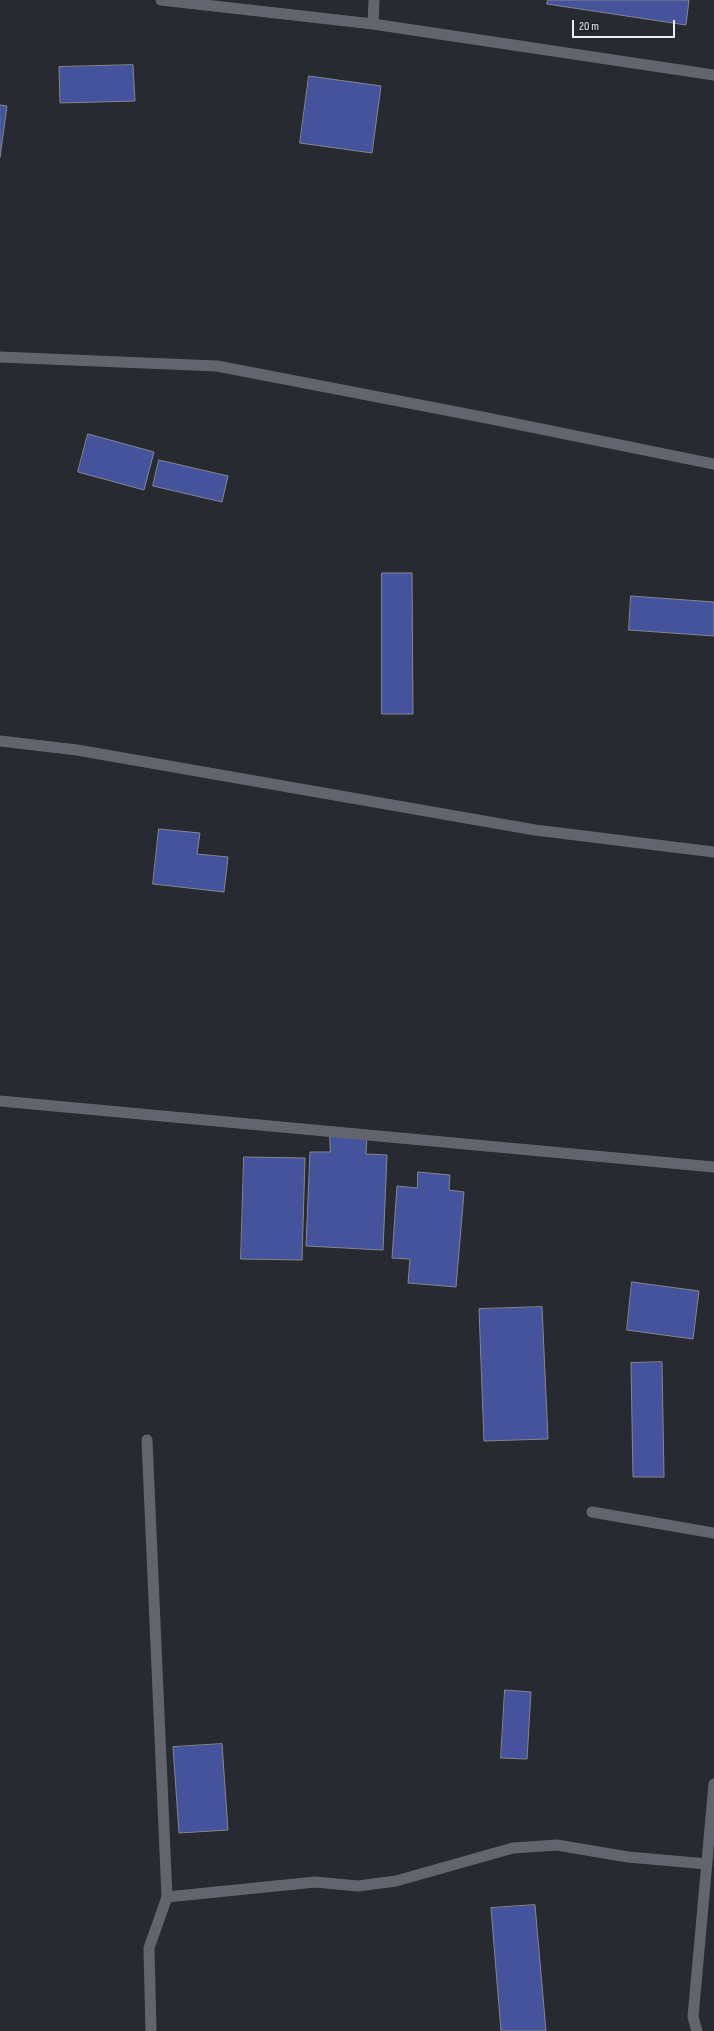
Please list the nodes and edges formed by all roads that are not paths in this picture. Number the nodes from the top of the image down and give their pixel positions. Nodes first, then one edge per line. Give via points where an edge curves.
1 (161, 0) edge
2 (374, 0) edge
3 (373, 24) junction
4 (714, 75) edge
5 (0, 357) edge
6 (714, 464) edge
7 (0, 740) edge
8 (714, 852) edge
9 (0, 1101) edge
10 (714, 1167) edge
11 (147, 1440) dead end
12 (592, 1512) dead end
13 (714, 1537) edge
14 (714, 1784) edge
15 (707, 1864) junction
16 (167, 1897) junction
17 (151, 2031) edge
18 (696, 2031) edge

1 - 3 street
2 - 3 street
3 - 4 street
5 - 6 street via 217,366
7 - 8 street via 77,750 535,830
9 - 10 street
11 - 16 street
12 - 13 street
14 - 15 street
15 - 16 street via 628,1857 557,1845 513,1848 396,1881 358,1886 315,1882
15 - 18 street via 693,2017
16 - 17 street via 149,1948

